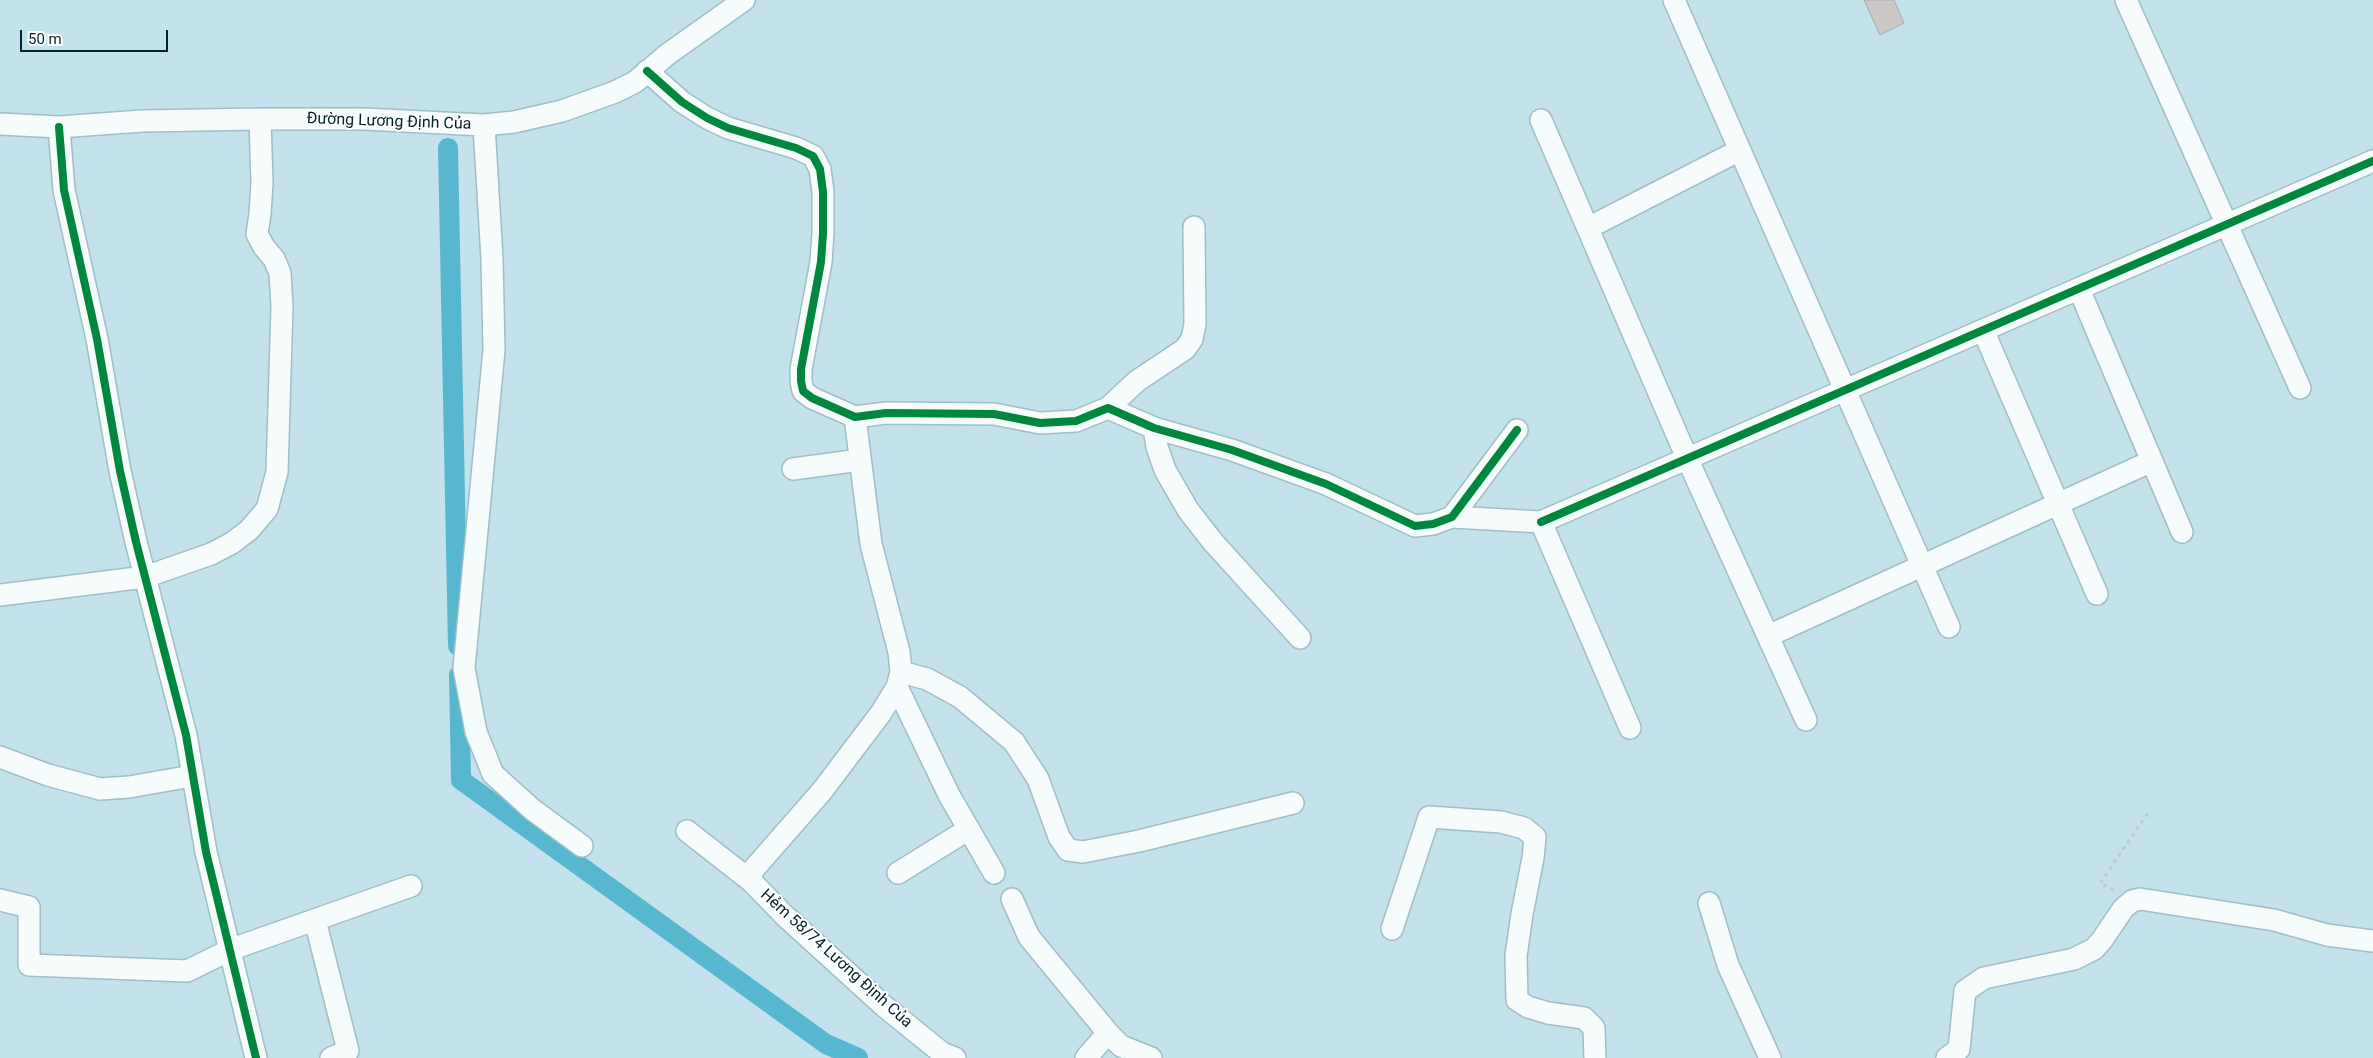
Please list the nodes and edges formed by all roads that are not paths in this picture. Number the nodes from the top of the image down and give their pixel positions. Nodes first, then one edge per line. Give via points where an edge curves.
1 (744, 0) edge
2 (1674, 0) edge
3 (2126, 0) edge
4 (647, 71) junction
5 (260, 118) junction
6 (1541, 120) dead end
7 (0, 124) edge
8 (484, 125) junction
9 (60, 127) junction
10 (1740, 150) junction
11 (2373, 161) edge
12 (2228, 224) junction
13 (1194, 227) dead end
14 (1588, 228) junction
15 (2079, 289) junction
16 (1982, 330) junction
17 (2300, 388) dead end
18 (1844, 390) junction
19 (1108, 408) junction
20 (855, 417) junction
21 (1154, 428) junction
22 (1517, 430) dead end
23 (1688, 458) junction
24 (860, 460) junction
25 (2152, 461) junction
26 (793, 469) dead end
27 (2058, 505) junction
28 (1452, 517) junction
29 (1541, 522) junction
30 (2182, 532) dead end
31 (1922, 566) junction
32 (145, 577) junction
33 (2097, 594) dead end
34 (0, 595) edge
35 (1949, 627) dead end
36 (1768, 636) junction
37 (1300, 638) dead end
38 (899, 679) junction
39 (1806, 720) dead end
40 (1630, 728) dead end
41 (0, 757) edge
42 (192, 776) junction
43 (1293, 803) dead end
44 (969, 829) junction
45 (687, 831) dead end
46 (582, 846) dead end
47 (994, 873) dead end
48 (898, 874) dead end
49 (751, 881) junction
50 (411, 886) dead end
51 (1012, 899) dead end
52 (0, 900) edge
53 (1709, 903) dead end
54 (315, 920) junction
55 (1392, 930) dead end
56 (2373, 941) edge
57 (232, 949) junction
58 (1108, 1034) junction
59 (1953, 1054) edge
60 (256, 1058) edge
61 (331, 1058) edge
62 (954, 1058) edge
63 (1086, 1058) edge
64 (1151, 1058) edge
65 (1595, 1058) edge
66 (1770, 1058) edge

1 - 4 street, Đường Lương Định Của
2 - 10 street
3 - 12 street
4 - 8 street, Đường Lương Định Của via 635,82 588,103 538,117
4 - 20 street via 682,102 728,128 813,156 820,169 823,192 823,233 801,381 803,391 812,398
5 - 8 street, Đường Lương Định Của
5 - 9 street, Đường Lương Định Của
5 - 32 street via 262,183 257,234 280,273 282,307 276,472 272,491 267,509 249,530 232,543 211,554
6 - 14 street
7 - 9 street, Đường Lương Định Của
8 - 46 street via 494,350 464,668 476,732 493,774
9 - 32 street via 64,190 97,339 120,471
10 - 14 street
10 - 18 street
11 - 12 street
12 - 15 street
12 - 17 street
13 - 19 street via 1196,324 1192,339 1184,349 1137,381
14 - 23 street
15 - 16 street
15 - 25 street
16 - 18 street
16 - 27 street
18 - 23 street
18 - 31 street
19 - 20 street via 1076,420 1040,422 994,414 886,413
19 - 21 street
20 - 24 street
21 - 28 street via 1232,450 1326,484 1415,526
21 - 37 street via 1165,470 1188,510
22 - 28 street
23 - 29 street
23 - 36 street
24 - 26 street
24 - 38 street via 871,544 899,652
25 - 27 street
25 - 30 street
27 - 31 street
27 - 33 street
28 - 29 street
29 - 40 street
31 - 35 street
31 - 36 street
32 - 34 street
32 - 42 street via 186,735
36 - 39 street
38 - 43 street via 927,680 960,697 1014,742 1038,779 1059,837 1068,850 1083,852 1139,841
38 - 44 street via 949,795
38 - 49 street, Hẻm 58/74 Lương Định Của via 881,713 822,791 752,871
41 - 42 street via 48,775 100,789
42 - 57 street via 206,852
44 - 47 street
44 - 48 street
45 - 49 street
49 - 62 street, Hẻm 58/74 Lương Định Của via 884,1006 942,1053
50 - 54 street
51 - 58 street via 1029,937
52 - 57 street via 29,907 29,965 187,971
53 - 66 street via 1728,965
54 - 57 street
54 - 61 street via 348,1051
55 - 65 street via 1429,817 1501,822 1524,828 1535,837 1516,956 1517,1000 1548,1013 1584,1018 1594,1028
56 - 59 street via 2327,935 2274,920 2140,899 2132,901 2094,949 2074,959 1984,978 1965,991
57 - 60 street
58 - 63 street
58 - 64 street via 1121,1046

